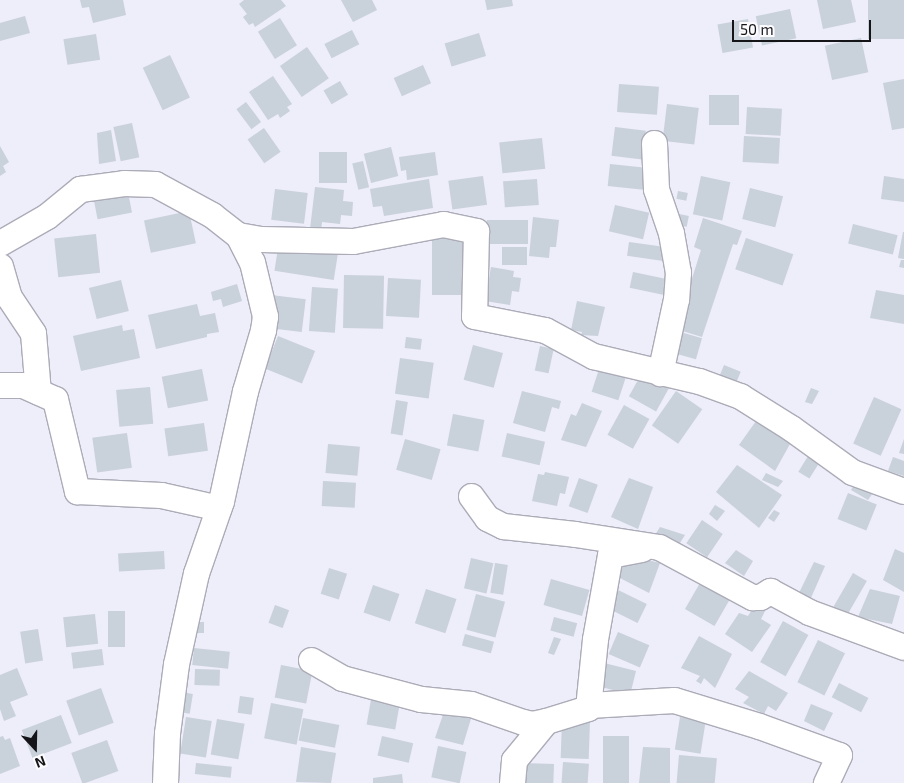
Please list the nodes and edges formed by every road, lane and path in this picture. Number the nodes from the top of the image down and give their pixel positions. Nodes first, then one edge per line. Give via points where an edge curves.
1 (654, 142) dead end
2 (249, 237) junction
3 (0, 243) edge
4 (0, 266) edge
5 (660, 373) junction
6 (0, 385) edge
7 (38, 392) junction
8 (904, 491) edge
9 (471, 496) dead end
10 (219, 508) junction
11 (659, 547) junction
12 (904, 647) edge
13 (311, 660) dead end
14 (589, 705) junction
15 (546, 721) junction
16 (164, 783) edge
17 (512, 783) edge
18 (826, 783) edge

1 - 5 street via 656,189 671,233 678,272 676,299
2 - 3 street via 155,184 124,183 80,189 47,216
2 - 5 street via 353,241 443,224 476,231 474,316 545,330 593,356
2 - 10 street via 265,316
4 - 7 street via 9,297 33,333
5 - 8 street via 699,381 740,396 852,472
6 - 7 street via 23,385
7 - 10 street via 55,399 77,491 161,495
9 - 11 street via 487,518 503,526
10 - 16 street via 196,573 176,664
11 - 12 street via 752,597 760,597 770,591 809,612
11 - 14 street via 610,555 595,638
13 - 15 street via 342,678 421,698 470,704 532,724
14 - 15 street via 585,711
14 - 18 street via 674,700 759,726 839,755
15 - 17 street via 514,760

